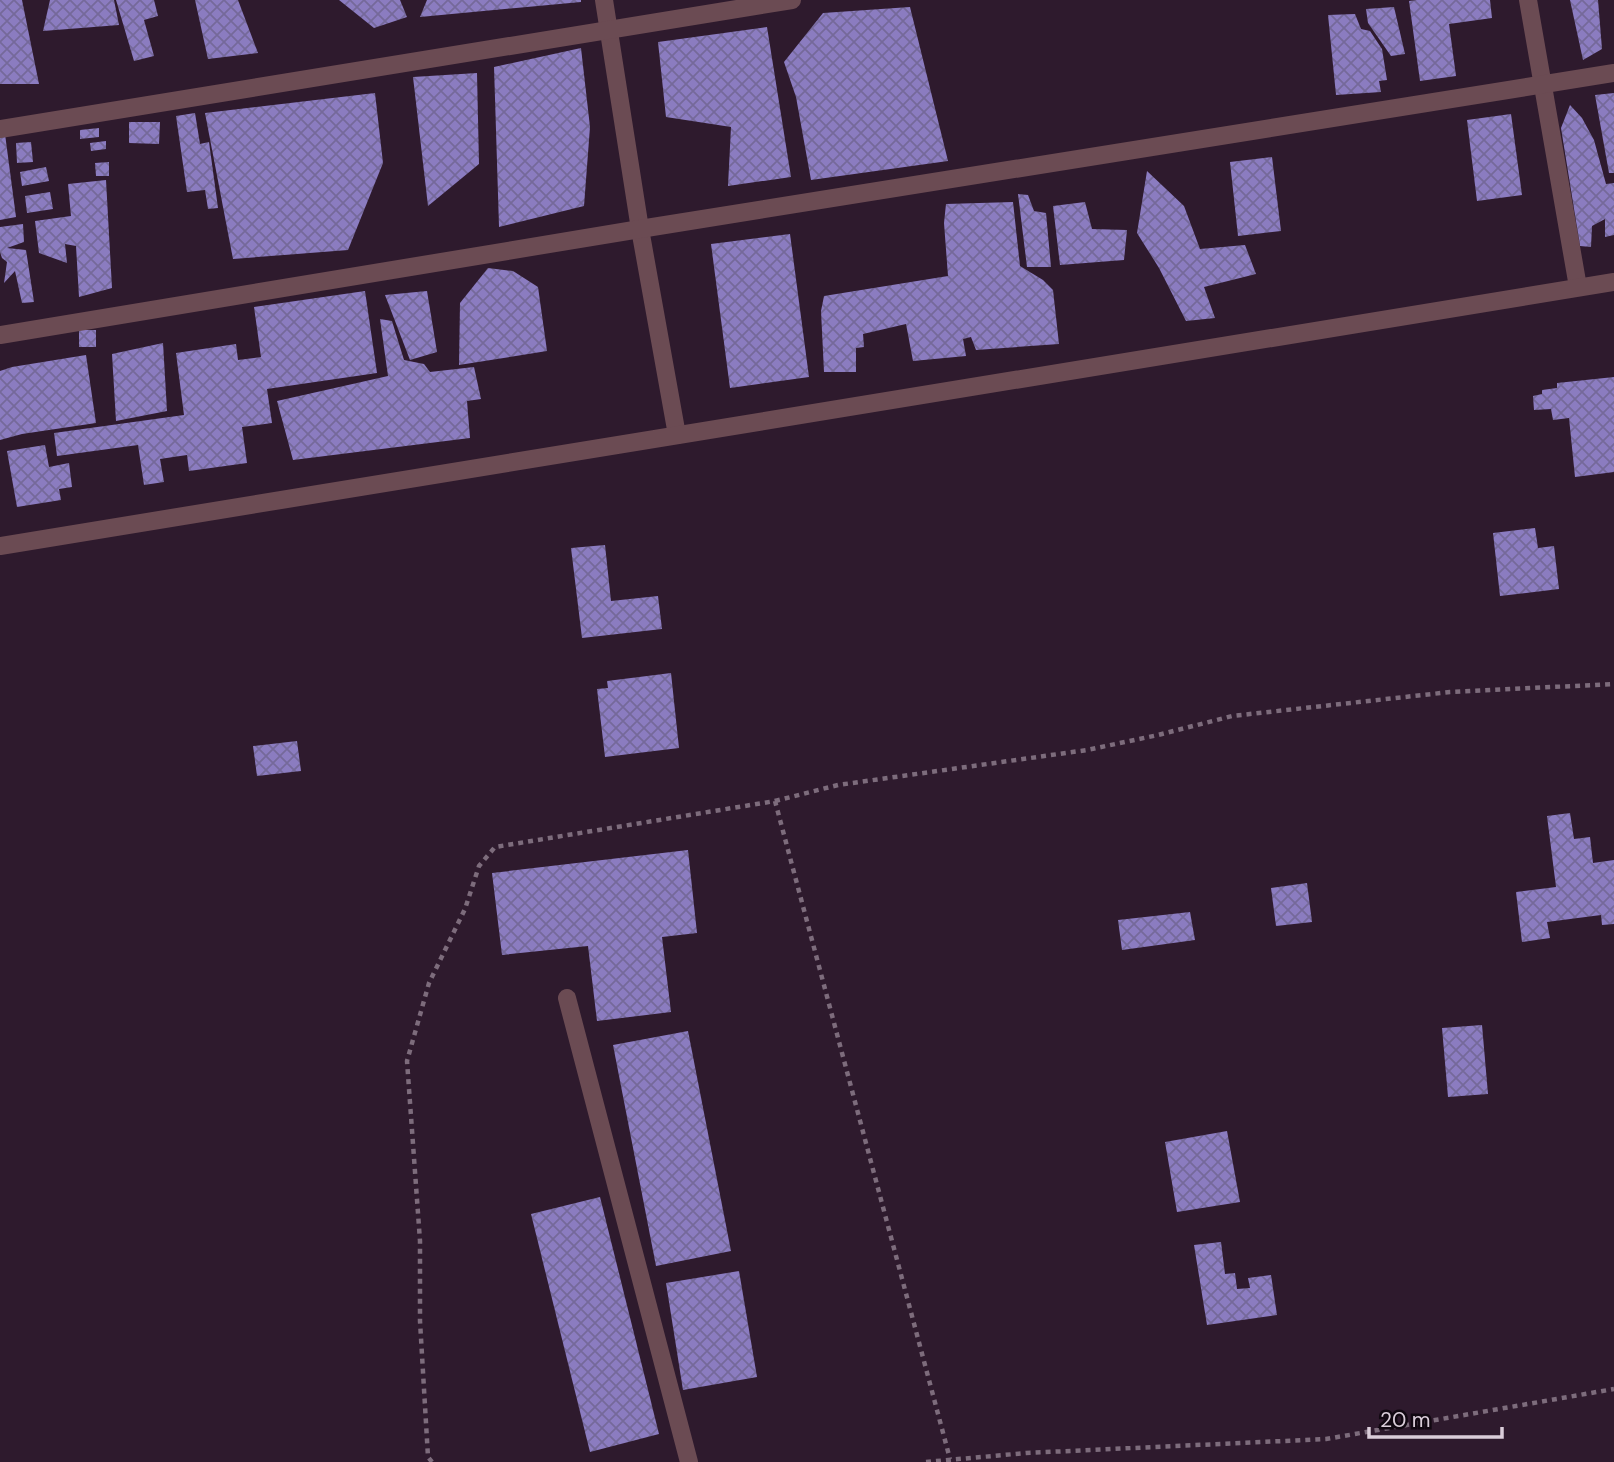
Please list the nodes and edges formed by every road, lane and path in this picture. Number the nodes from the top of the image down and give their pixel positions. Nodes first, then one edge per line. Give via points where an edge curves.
1 (604, 0) edge
2 (792, 0) edge
3 (1528, 0) edge
4 (609, 30) junction
5 (1614, 73) edge
6 (1542, 86) junction
7 (0, 129) edge
8 (640, 229) junction
9 (1614, 282) edge
10 (1578, 287) junction
11 (0, 335) edge
12 (677, 435) junction
13 (0, 546) edge
14 (1614, 684) edge
15 (775, 801) junction
16 (566, 998) dead end
17 (1614, 1390) edge
18 (950, 1459) junction
19 (432, 1462) edge
20 (689, 1462) edge
21 (926, 1462) edge

1 - 4 street
2 - 4 street
3 - 6 street
4 - 7 street
4 - 8 street
5 - 6 street
6 - 8 street
6 - 10 street
8 - 11 street
8 - 12 street
9 - 10 street
10 - 12 street
12 - 13 street
14 - 15 path via 1450,692 1232,716 1087,750 838,785
15 - 18 path
15 - 19 path via 495,848 479,866 465,909 429,983 407,1061 420,1241 424,1405
16 - 20 street
17 - 18 path via 1326,1439
18 - 21 path

